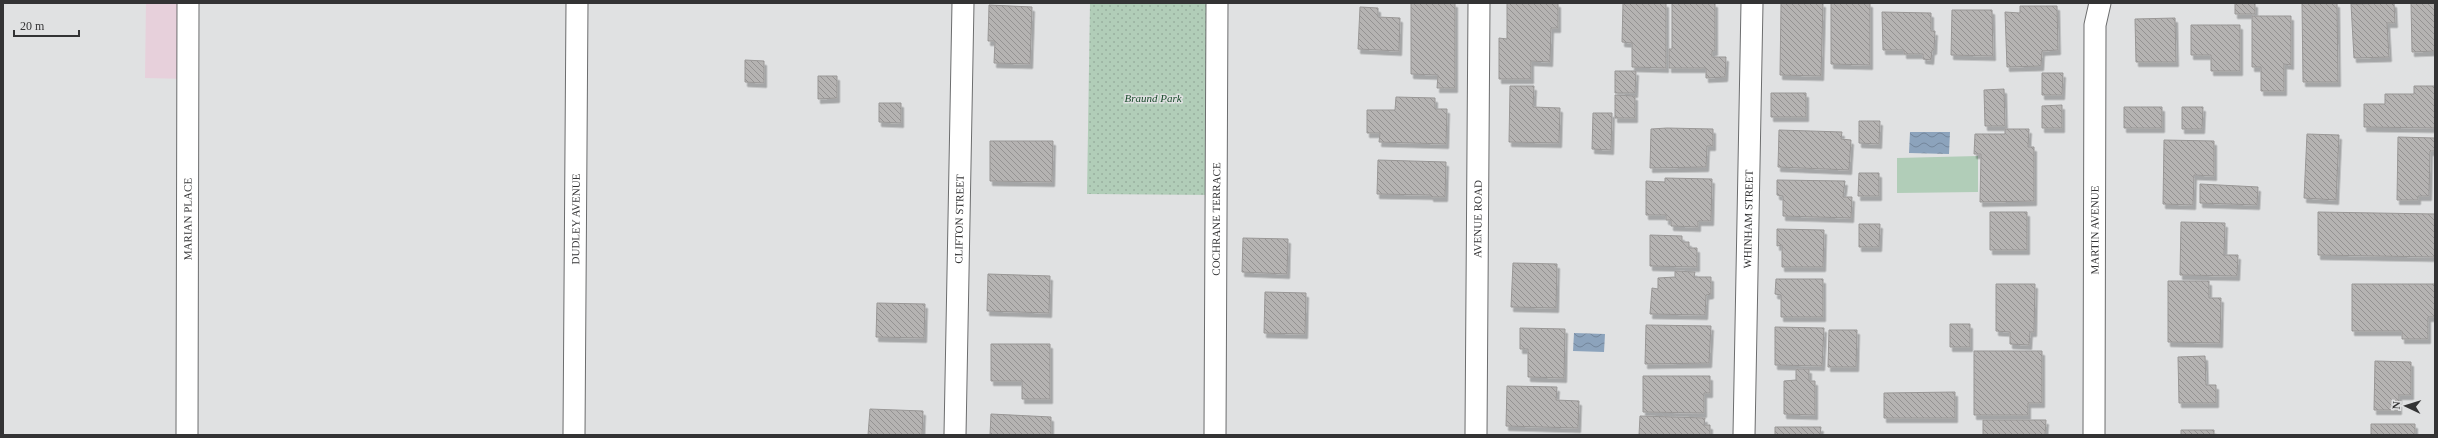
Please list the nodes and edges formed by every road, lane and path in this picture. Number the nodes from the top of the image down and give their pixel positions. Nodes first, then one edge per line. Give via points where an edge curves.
1 (188, 3) edge
2 (577, 3) edge
3 (963, 3) edge
4 (1217, 3) edge
5 (1479, 3) edge
6 (1752, 3) edge
7 (2089, 3) edge
8 (2100, 3) edge
9 (2095, 25) junction
10 (187, 435) edge
11 (574, 435) edge
12 (955, 435) edge
13 (1215, 435) edge
14 (1476, 435) edge
15 (1744, 435) edge
16 (2094, 435) edge

1 - 10 street, MARIAN PLACE
2 - 11 street, DUDLEY AVENUE
3 - 12 street, CLIFTON STREET
4 - 13 street, COCHRANE TERRACE
5 - 14 street, AVENUE ROAD
6 - 15 street, WHINHAM STREET
7 - 9 street, MARTIN AVENUE
8 - 9 street, MARTIN AVENUE
9 - 16 street, MARTIN AVENUE

